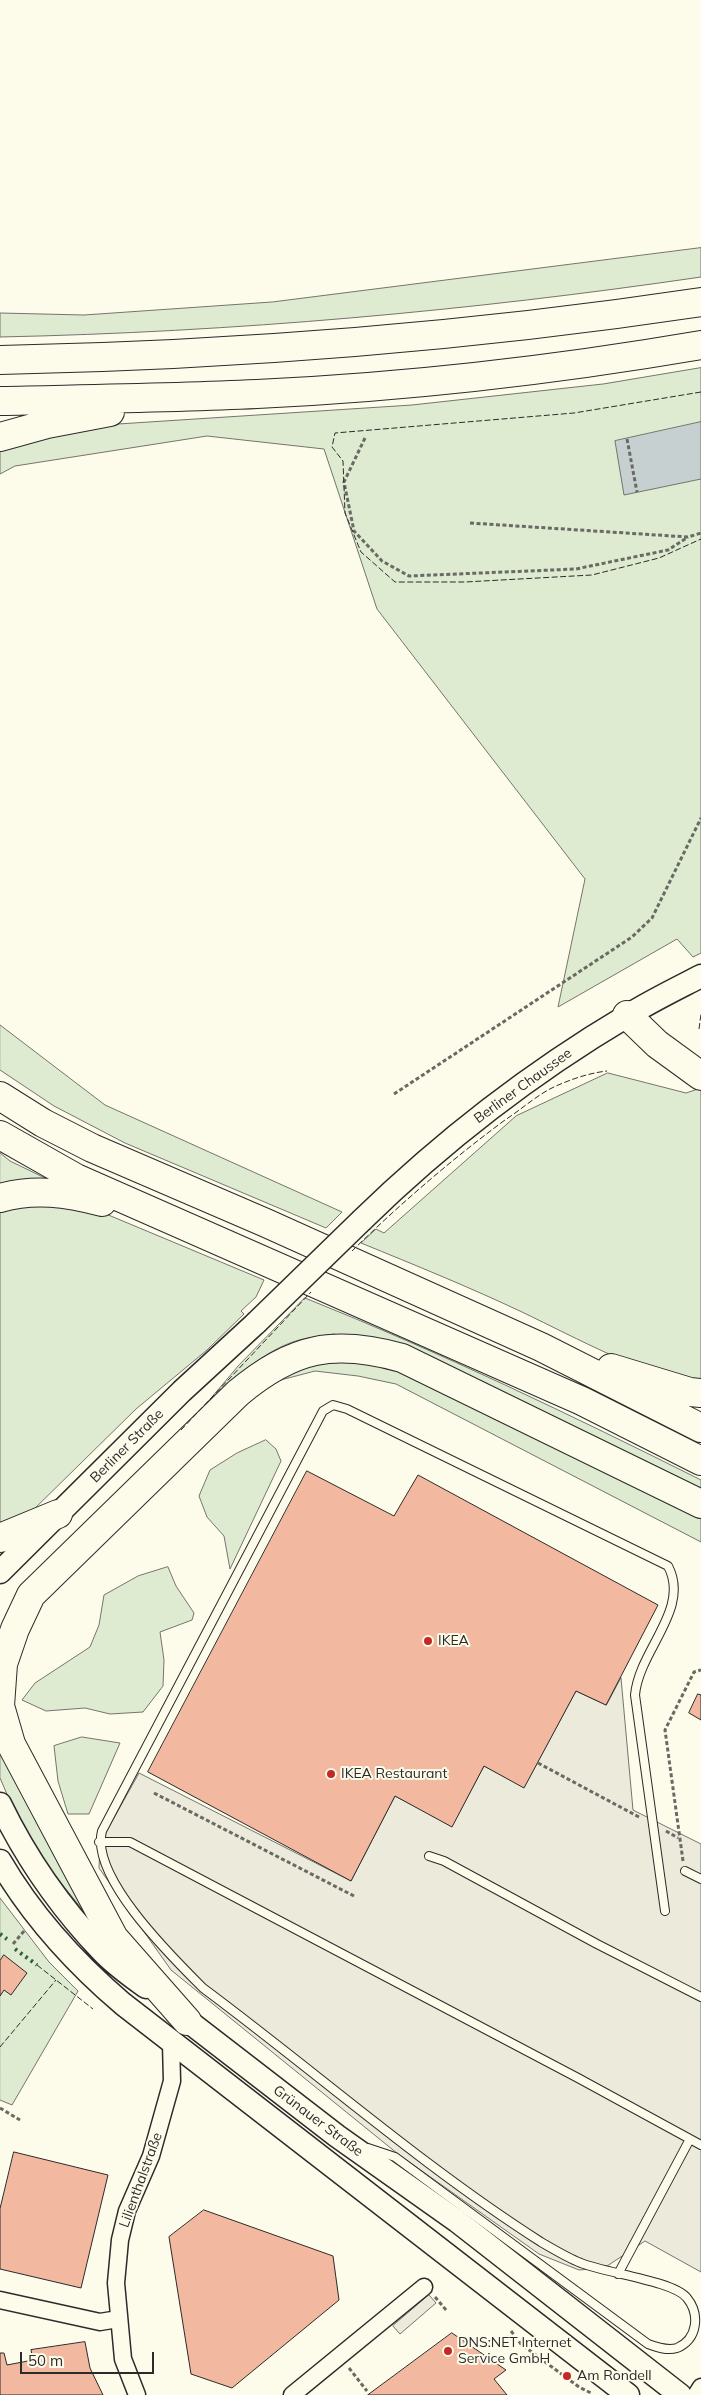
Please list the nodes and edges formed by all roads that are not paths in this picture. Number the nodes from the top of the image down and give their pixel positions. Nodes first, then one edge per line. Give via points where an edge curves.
1 (701, 302) edge
2 (701, 345) edge
3 (0, 360) edge
4 (195, 396) junction
5 (0, 401) edge
6 (0, 437) edge
7 (701, 976) edge
8 (627, 1016) junction
9 (701, 1076) edge
10 (0, 1096) edge
11 (0, 1134) edge
12 (0, 1198) edge
13 (191, 1227) junction
14 (256, 1323) joint
15 (541, 1347) junction
16 (701, 1393) edge
17 (701, 1428) edge
18 (701, 1462) edge
19 (701, 1504) edge
20 (58, 1514) junction
21 (0, 1538) edge
22 (0, 1572) edge
23 (0, 1804) edge
24 (99, 1842) junction
25 (429, 1856) dead end
26 (0, 1861) edge
27 (685, 1871) road end
28 (701, 1880) edge
29 (665, 1911) dead end
30 (701, 1997) edge
31 (187, 2021) junction
32 (171, 2043) junction
33 (337, 2136) junction
34 (690, 2139) junction
35 (701, 2145) edge
36 (618, 2274) junction
37 (424, 2286) dead end
38 (0, 2300) edge
39 (118, 2320) junction
40 (701, 2387) edge
41 (137, 2395) edge
42 (292, 2395) edge
43 (628, 2395) edge
44 (680, 2395) edge
45 (696, 2395) edge

1 - 3 highway via 509,329 347,344 110,358
2 - 4 highway via 554,368 431,381
4 - 5 highway
4 - 6 highway via 47,424
7 - 8 main road, Berliner Chaussee
8 - 9 highway via 657,1044
8 - 14 main road, Berliner Chaussee, bridge via 570,1052 440,1148
10 - 15 highway via 92,1148
11 - 13 highway via 76,1178
12 - 13 highway via 35,1191 54,1192
13 - 18 highway via 582,1401
14 - 20 main road, Berliner Straße
15 - 16 highway
15 - 17 highway
19 - 31 highway via 402,1358 370,1349 325,1348 276,1365 256,1377 31,1595 2,1664 0,1706 10,1744 114,1938
20 - 21 highway
20 - 22 main road, Berliner Straße
23 - 31 main road, Grünauer Straße via 33,1864 59,1902 97,1945
24 - 29 lane via 323,1411 333,1405 668,1566 674,1579 674,1602 637,1679 635,1695
24 - 34 lane via 130,1842
24 - 36 lane via 105,1866 137,1916 169,1955 203,1988 466,2191 581,2264
25 - 30 lane
26 - 32 main road, Grünauer Straße via 46,1928 84,1970
27 - 28 lane
31 - 33 main road, Grünauer Straße
32 - 39 street, Lilienthalstraße via 172,2081 168,2101 151,2156 127,2211 122,2233 116,2283
32 - 43 main road, Grünauer Straße
33 - 36 lane via 395,2157 648,2344 661,2349 676,2348 691,2337 696,2321 693,2305 684,2293 669,2286
33 - 44 main road, Grünauer Straße via 457,2221
34 - 35 lane
34 - 36 lane
37 - 42 street
38 - 39 street via 100,2322
39 - 41 street, Lilienthalstraße via 123,2359
40 - 45 street

